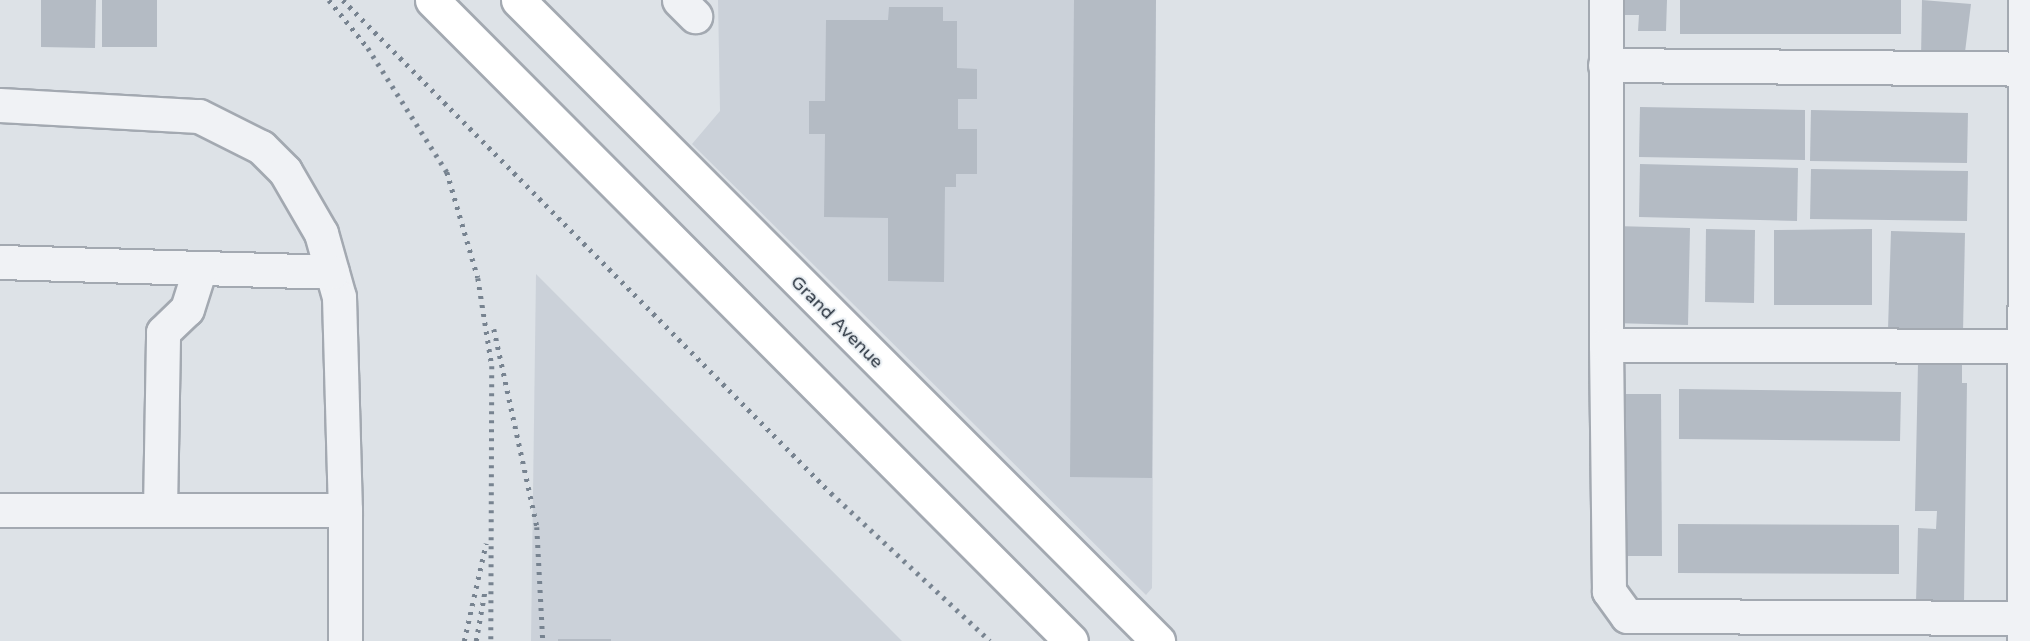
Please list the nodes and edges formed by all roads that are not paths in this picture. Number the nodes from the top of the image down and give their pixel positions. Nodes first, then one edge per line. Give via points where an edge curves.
1 (432, 0) edge
2 (518, 0) edge
3 (1606, 0) edge
4 (2025, 0) edge
5 (1605, 65) junction
6 (2025, 69) junction
7 (0, 105) edge
8 (2027, 106) edge
9 (0, 262) edge
10 (200, 268) junction
11 (332, 272) junction
12 (1606, 345) junction
13 (2025, 346) junction
14 (2027, 424) edge
15 (0, 510) edge
16 (160, 510) junction
17 (345, 510) junction
18 (2024, 630) edge
19 (345, 641) edge
20 (1071, 641) edge
21 (1158, 641) edge

1 - 20 highway
2 - 21 highway, Grand Avenue
3 - 5 street
4 - 6 street
5 - 6 street
5 - 12 street
6 - 8 street
7 - 11 street via 173,111 231,129 261,147 285,171 321,233
8 - 13 street
9 - 10 street
10 - 11 street
10 - 16 street via 187,309 163,332
11 - 17 street via 342,337
12 - 13 street
12 - 18 street via 1609,591 1627,616
13 - 14 street
14 - 18 street
15 - 16 street
16 - 17 street
17 - 19 street

